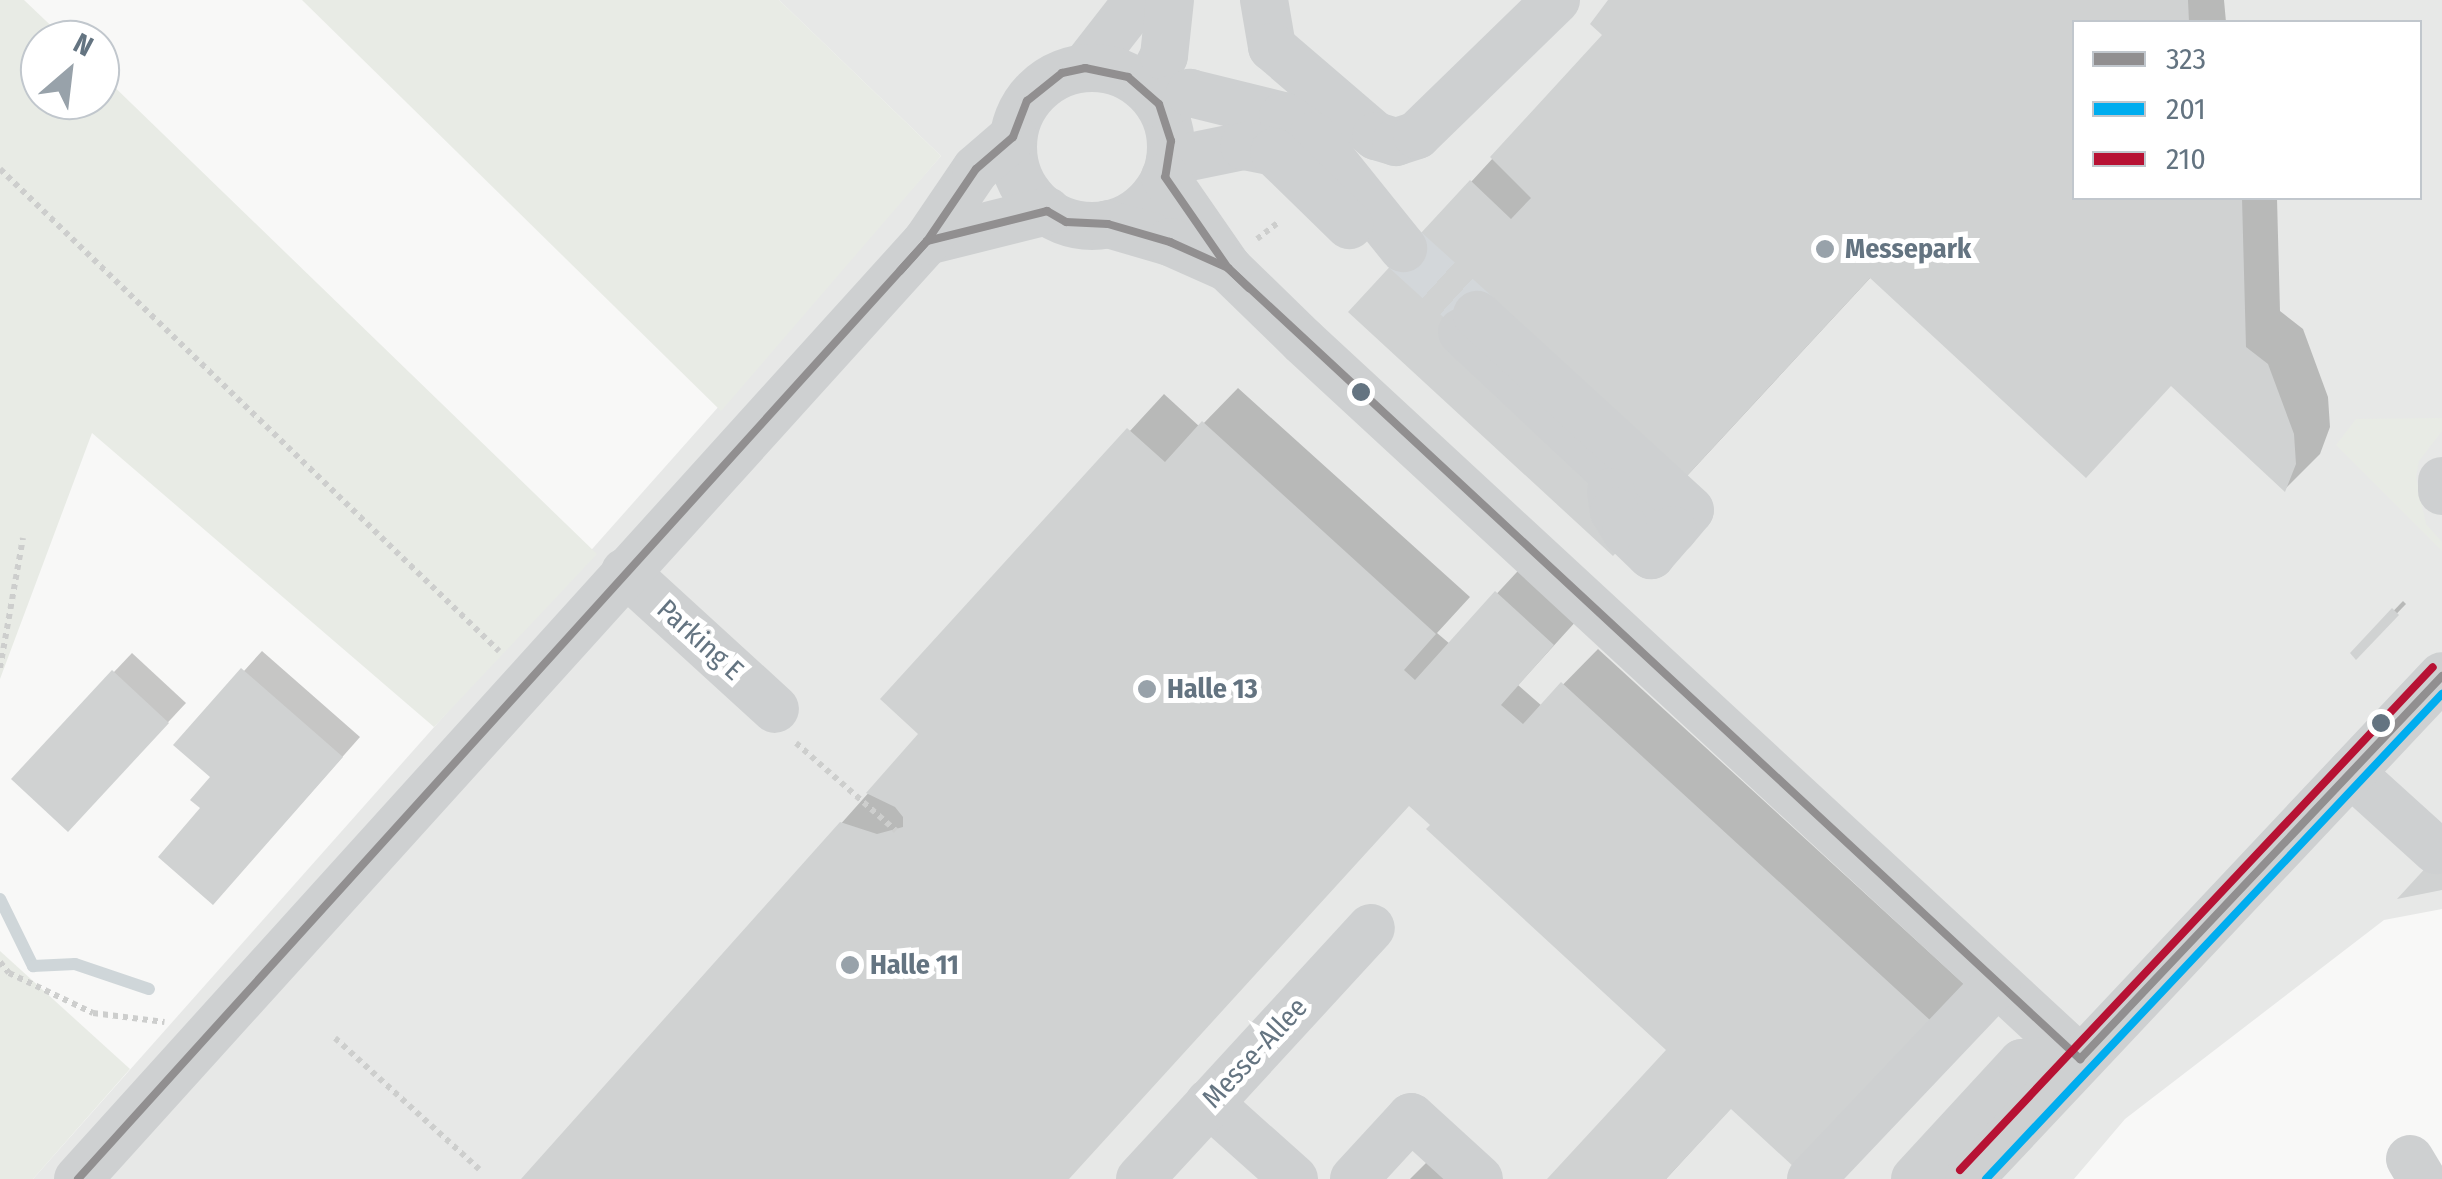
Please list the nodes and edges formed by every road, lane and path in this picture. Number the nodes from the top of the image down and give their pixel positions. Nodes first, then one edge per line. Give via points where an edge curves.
1 (1138, 0) edge
2 (1170, 0) edge
3 (1264, 0) edge
4 (1556, 0) edge
5 (1272, 47) junction
6 (1085, 68) junction
7 (1152, 97) junction
8 (1237, 102) junction
9 (1014, 137) junction
10 (0, 168) edge
11 (1167, 169) junction
12 (1047, 212) junction
13 (1108, 224) junction
14 (927, 242) junction
15 (1228, 268) junction
16 (2442, 481) edge
17 (2442, 490) edge
18 (1673, 530) joint
19 (23, 538) dead end
20 (625, 572) junction
21 (0, 668) edge
22 (2442, 676) edge
23 (529, 680) junction
24 (774, 708) dead end
25 (2351, 774) junction
26 (2436, 850) dead end
27 (1371, 928) dead end
28 (0, 962) edge
29 (1996, 983) junction
30 (215, 1028) junction
31 (335, 1038) dead end
32 (2080, 1059) junction
33 (1209, 1103) junction
34 (479, 1169) dead end
35 (78, 1179) edge
36 (1140, 1179) edge
37 (1294, 1179) edge
38 (1354, 1179) edge
39 (1479, 1179) edge
40 (1811, 1179) edge
41 (1915, 1179) edge
42 (1969, 1179) edge

1 - 6 street
2 - 7 street
3 - 5 street
4 - 5 street via 1430,124 1396,142 1376,136
5 - 8 street
6 - 7 street via 1107,69
6 - 9 street via 1043,85 1027,101
7 - 8 street via 1190,93
7 - 11 street via 1167,122
8 - 11 street via 1283,116 1313,136 1396,256 1274,152 1244,146
9 - 12 street via 1020,179
9 - 14 street via 976,169
10 - 23 path
11 - 13 street via 1143,207
11 - 15 street
12 - 13 street via 1066,222
12 - 14 street
13 - 15 street
14 - 20 street
15 - 29 street
16 - 17 street
18 - 18 street via 1690,510 1470,324 1608,469
19 - 21 path
20 - 23 street
20 - 24 street, Parking E
22 - 25 street
23 - 30 street
25 - 26 street
25 - 32 street
27 - 33 street, Messe-Allee
28 - 30 path via 9,973 93,1012
29 - 32 street
29 - 40 street
30 - 35 street
31 - 34 path
32 - 41 street via 2022,1064
32 - 42 street
33 - 36 street, Messe-Allee
33 - 37 street
38 - 39 street via 1410,1118

